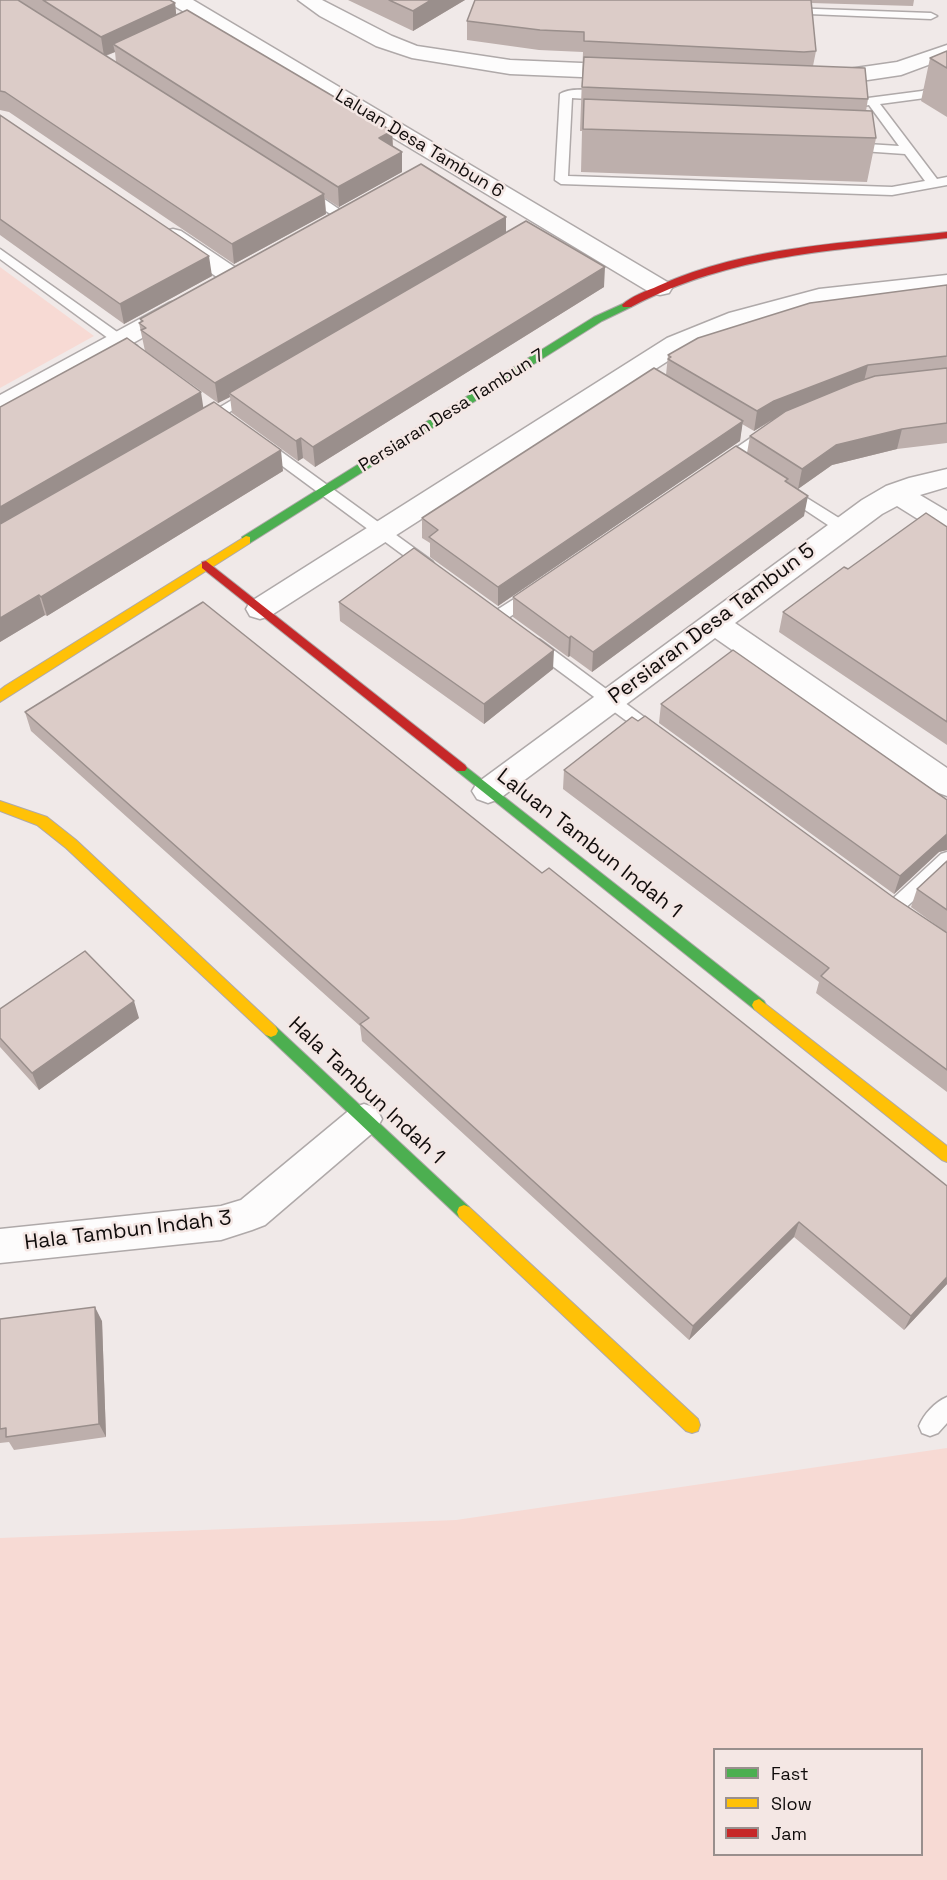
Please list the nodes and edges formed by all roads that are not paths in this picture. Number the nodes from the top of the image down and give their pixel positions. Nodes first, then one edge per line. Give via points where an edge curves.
1 (178, 0) edge
2 (308, 0) edge
3 (780, 11) edge
4 (932, 16) dead end
5 (947, 51) edge
6 (565, 69) junction
7 (648, 73) edge
8 (801, 81) edge
9 (947, 84) edge
10 (566, 94) junction
11 (612, 96) edge
12 (873, 102) junction
13 (832, 104) edge
14 (838, 147) edge
15 (909, 150) junction
16 (941, 182) edge
17 (293, 184) edge
18 (343, 216) edge
19 (155, 224) edge
20 (947, 235) edge
21 (0, 253) edge
22 (947, 282) edge
23 (660, 288) junction
24 (120, 340) junction
25 (147, 360) edge
26 (260, 388) edge
27 (201, 399) edge
28 (0, 406) edge
29 (223, 416) junction
30 (776, 426) edge
31 (189, 430) edge
32 (254, 439) edge
33 (714, 469) edge
34 (947, 478) edge
35 (773, 482) edge
36 (326, 490) junction
37 (897, 493) junction
38 (947, 524) edge
39 (842, 527) junction
40 (381, 531) junction
41 (206, 565) junction
42 (435, 571) edge
43 (547, 584) edge
44 (260, 609) junction
45 (498, 617) edge
46 (714, 623) junction
47 (526, 638) edge
48 (0, 697) edge
49 (609, 700) junction
50 (666, 742) edge
51 (947, 784) edge
52 (488, 791) junction
53 (0, 806) edge
54 (947, 859) edge
55 (912, 921) edge
56 (364, 1119) junction
57 (947, 1155) edge
58 (0, 1246) edge
59 (947, 1407) edge
60 (692, 1425) dead end
61 (930, 1426) dead end

1 - 23 street, Laluan Desa Tambun 6 via 200,18 435,166
2 - 6 street via 412,52 510,67
3 - 4 lane
5 - 8 street via 901,68 833,80
6 - 7 street
6 - 10 lane
9 - 12 lane via 925,94
10 - 11 lane
10 - 16 lane via 570,136 561,180 892,191
12 - 13 lane
12 - 15 lane
14 - 15 lane
15 - 16 lane
17 - 18 lane
19 - 24 street via 225,282
20 - 23 street, Persiaran Desa Tambun 7 via 729,265
21 - 24 lane
22 - 40 street via 819,297 705,330 676,344 645,375
23 - 36 street, Persiaran Desa Tambun 7 via 598,319
24 - 25 lane
24 - 28 street
26 - 29 lane
27 - 29 lane
29 - 31 lane
30 - 33 lane via 749,438 738,459
32 - 36 lane
34 - 37 street, Persiaran Desa Tambun 5
35 - 39 lane
36 - 40 lane
36 - 41 street, Persiaran Desa Tambun 7
37 - 38 street
37 - 39 street, Persiaran Desa Tambun 5
39 - 46 street, Persiaran Desa Tambun 5
40 - 42 lane
40 - 44 street
41 - 44 street, Laluan Tambun Indah 1
41 - 48 street, Persiaran Desa Tambun 7
43 - 45 lane
44 - 52 street, Laluan Tambun Indah 1
46 - 49 street, Persiaran Desa Tambun 5
46 - 51 street
47 - 49 lane
49 - 50 lane
49 - 52 street, Persiaran Desa Tambun 5
52 - 57 street, Laluan Tambun Indah 1
53 - 56 street, Hala Tambun Indah 1 via 42,821 71,844
54 - 55 lane via 889,904
56 - 58 street, Hala Tambun Indah 3 via 252,1213 221,1223
56 - 60 street, Hala Tambun Indah 1
59 - 61 lane

